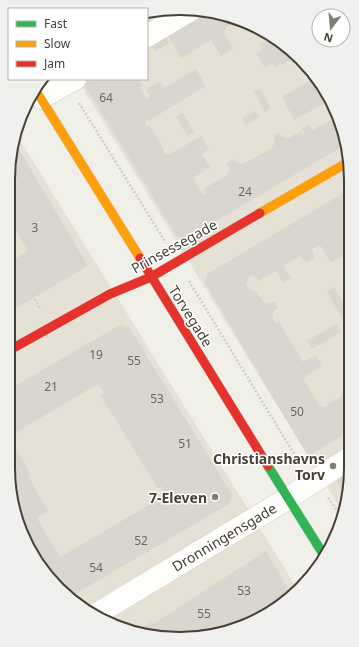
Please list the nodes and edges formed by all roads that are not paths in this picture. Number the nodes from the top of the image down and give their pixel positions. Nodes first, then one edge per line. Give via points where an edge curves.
1 (183, 15) edge
2 (148, 35) edge
3 (71, 81) edge
4 (39, 93) edge
5 (38, 94) edge
6 (344, 165) edge
7 (151, 277) junction
8 (15, 346) edge
9 (344, 462) edge
10 (290, 497) junction
11 (321, 551) edge
12 (100, 612) edge

1 - 2 street
3 - 4 street
5 - 7 street, Torvegade
6 - 7 street, Prinsessegade
7 - 8 street, Prinsessegade via 110,294
7 - 10 street, Torvegade
9 - 10 street, Dronningensgade
10 - 11 street, Torvegade
10 - 12 street, Dronningensgade

